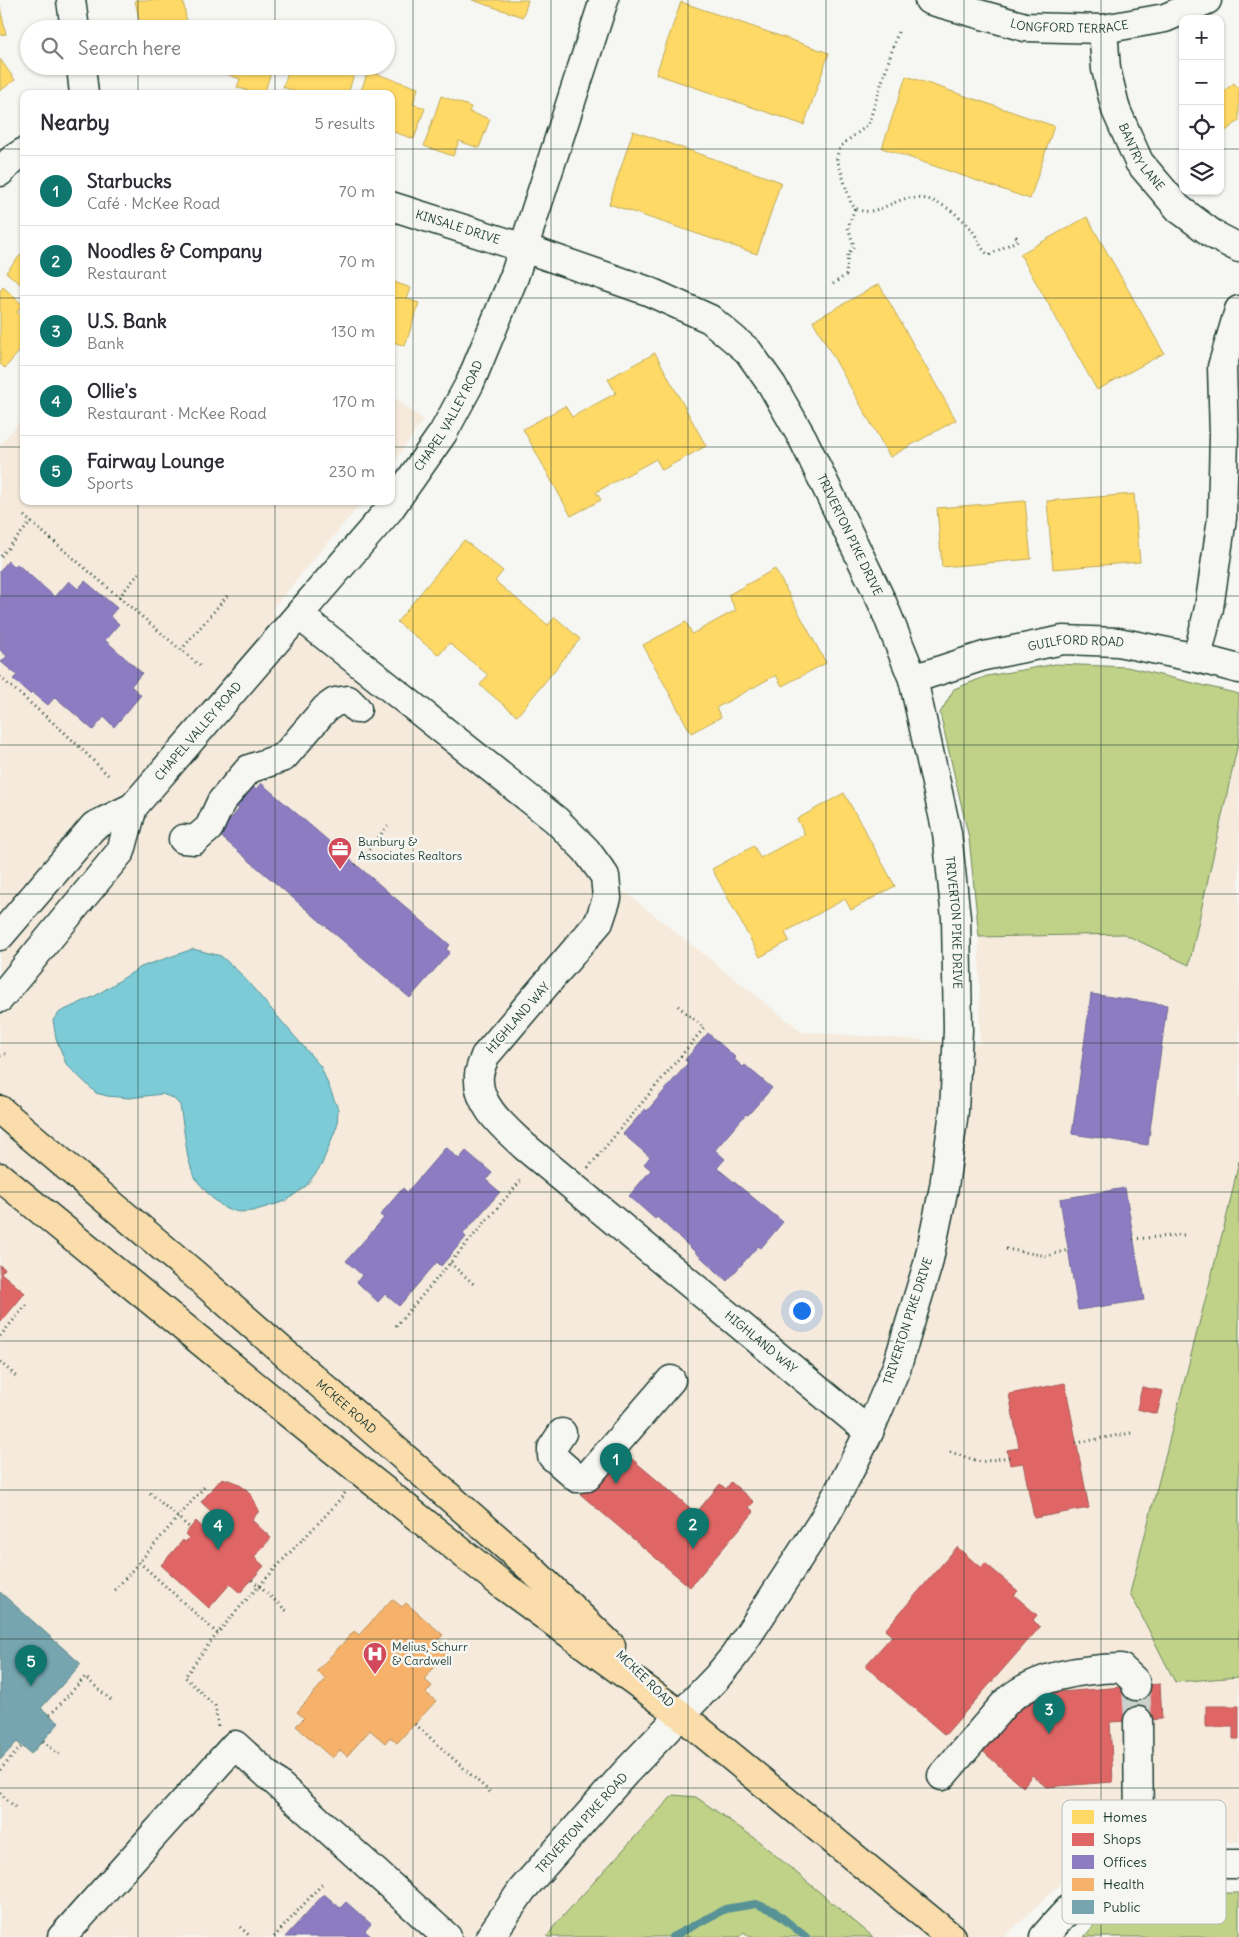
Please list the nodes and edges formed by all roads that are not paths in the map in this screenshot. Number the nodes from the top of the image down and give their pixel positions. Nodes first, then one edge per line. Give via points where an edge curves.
1 (72, 0) edge
2 (604, 0) edge
3 (930, 0) edge
4 (1207, 0) edge
5 (75, 20) edge
6 (1103, 28) junction
7 (82, 75) edge
8 (84, 90) edge
9 (20, 155) edge
10 (0, 172) edge
11 (395, 207) edge
12 (524, 248) junction
13 (1239, 248) edge
14 (1239, 310) edge
15 (1231, 421) edge
16 (395, 501) edge
17 (393, 505) edge
18 (300, 616) junction
19 (1197, 658) junction
20 (1239, 669) edge
21 (913, 678) junction
22 (358, 709) dead end
23 (133, 807) junction
24 (183, 839) dead end
25 (0, 936) edge
26 (0, 998) edge
27 (0, 1110) edge
28 (0, 1177) edge
29 (671, 1380) dead end
30 (869, 1432) junction
31 (562, 1433) dead end
32 (1136, 1686) tunnel mouth
33 (681, 1715) junction
34 (1138, 1720) tunnel mouth
35 (942, 1776) dead end
36 (1139, 1800) edge
37 (1226, 1864) edge
38 (1239, 1864) edge
39 (1062, 1916) edge
40 (62, 1937) edge
41 (447, 1937) edge
42 (490, 1937) edge
43 (951, 1937) edge
44 (1044, 1937) edge

1 - 5 street
2 - 12 street, CHAPEL VALLEY ROAD
3 - 6 street, LONGFORD TERRACE via 1025,27
4 - 6 street, LONGFORD TERRACE via 1165,18
6 - 13 street, BANTRY LANE via 1106,69 1116,110 1140,162 1179,210
7 - 8 street
9 - 10 street
11 - 12 street, KINSALE DRIVE
12 - 16 street, CHAPEL VALLEY ROAD via 470,383 443,433
12 - 21 street, TRIVERTON PIKE DRIVE via 648,290 710,319 748,351 803,439 882,602
14 - 15 street via 1222,367
15 - 19 street via 1222,518
17 - 18 street, CHAPEL VALLEY ROAD
18 - 23 street, CHAPEL VALLEY ROAD
18 - 30 street, HIGHLAND WAY via 556,820 586,850 605,876 607,898 599,922 485,1056 479,1075 486,1105 524,1146
19 - 20 street, GUILFORD ROAD
19 - 21 street, GUILFORD ROAD via 1118,642 1063,640 984,656
21 - 30 street, TRIVERTON PIKE DRIVE via 947,833 956,918 958,1030 954,1111 944,1187 928,1264 897,1366
22 - 24 street via 348,700 336,702 325,709 284,757 249,769 221,802 210,828 195,840
23 - 25 street, CHAPEL VALLEY ROAD via 94,826
23 - 26 street, CHAPEL VALLEY ROAD via 122,852
27 - 33 main road, MCKEE ROAD via 193,1273 525,1563
28 - 33 main road, MCKEE ROAD via 504,1586
29 - 31 street via 587,1477 577,1478 552,1456 552,1448
30 - 33 street, TRIVERTON PIKE DRIVE via 822,1522 735,1655
32 - 35 street via 1121,1668 1092,1669 1030,1685 1006,1702
33 - 42 street, TRIVERTON PIKE ROAD via 522,1890
33 - 43 main road, MCKEE ROAD
34 - 36 street
37 - 38 street
39 - 44 street
40 - 41 street via 235,1746

